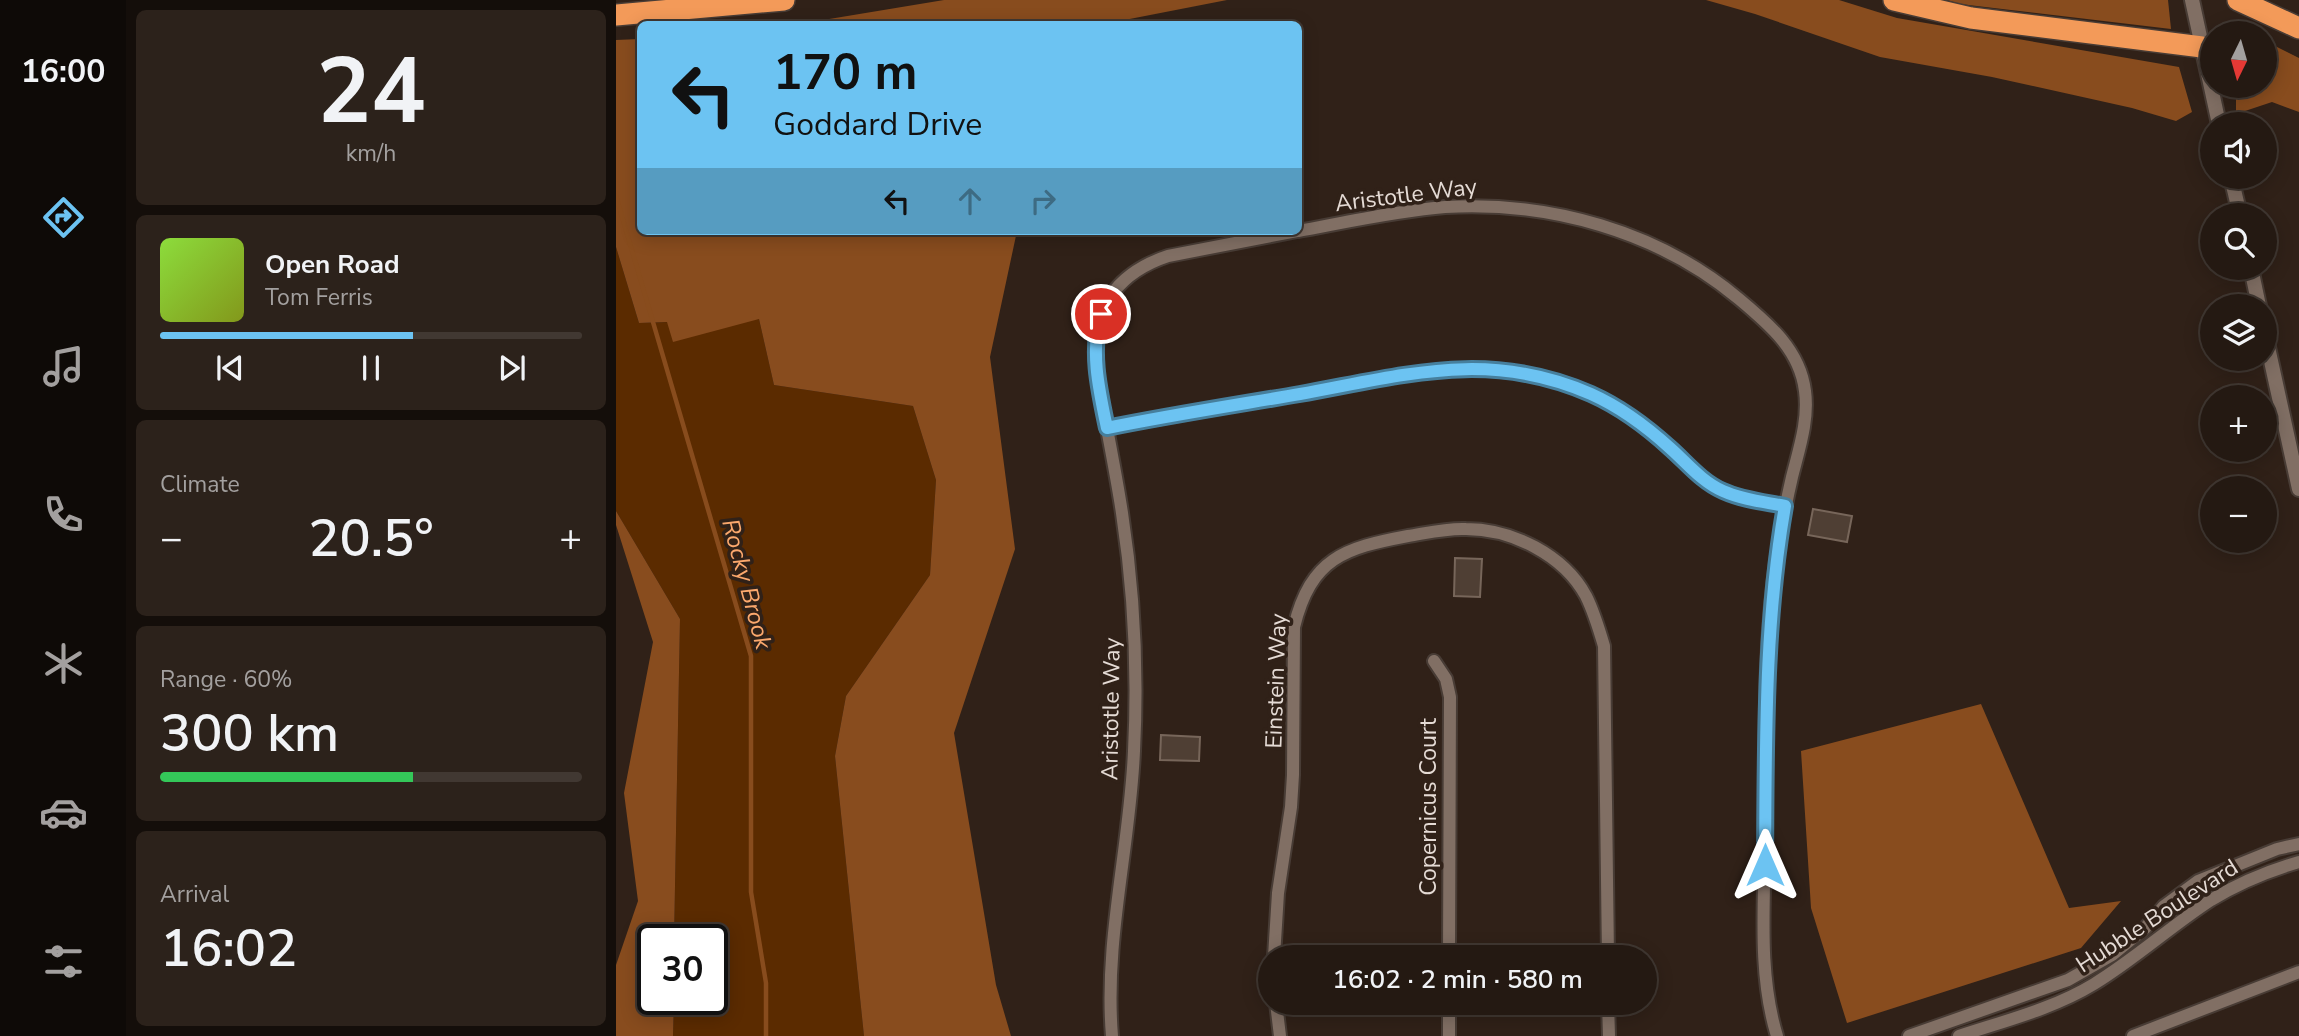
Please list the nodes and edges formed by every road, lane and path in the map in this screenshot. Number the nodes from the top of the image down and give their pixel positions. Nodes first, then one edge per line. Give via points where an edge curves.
1 (784, 0) edge
2 (1894, 0) edge
3 (2192, 0) edge
4 (2238, 0) edge
5 (616, 15) edge
6 (2299, 28) edge
7 (2200, 38) edge
8 (2200, 47) edge
9 (1302, 230) edge
10 (1277, 235) edge
11 (2273, 371) edge
12 (1107, 428) junction
13 (2299, 489) edge
14 (1785, 506) junction
15 (1434, 661) dead end
16 (2299, 844) edge
17 (2299, 862) edge
18 (2237, 864) junction
19 (2179, 905) junction
20 (2189, 916) junction
21 (2145, 928) junction
22 (1275, 945) edge
23 (1449, 945) edge
24 (1608, 945) edge
25 (2299, 971) edge
26 (1277, 1015) edge
27 (1449, 1015) edge
28 (1608, 1015) edge
29 (1112, 1036) edge
30 (1280, 1036) edge
31 (1449, 1036) edge
32 (1609, 1036) edge
33 (1777, 1036) edge
34 (1909, 1036) edge
35 (1959, 1036) edge
36 (2133, 1036) edge

1 - 5 highway
2 - 8 highway via 1971,18
3 - 7 street
4 - 6 highway
9 - 14 street, Aristotle Way via 1430,209 1518,208 1626,233 1693,266 1773,327 1798,365 1806,415
10 - 12 street, Aristotle Way via 1168,256 1137,270 1112,292 1095,338
11 - 13 street
12 - 14 street via 1413,373 1468,368 1519,371 1594,395 1625,413 1722,491
12 - 29 street, Aristotle Way via 1127,552 1136,695 1133,769 1111,943
14 - 33 street, Aristotle Way via 1766,669 1764,971
15 - 23 street, Copernicus Court via 1446,679 1450,697
16 - 18 street, Hubble Boulevard
17 - 20 street, Hubble Boulevard via 2236,886
18 - 19 street, Hubble Boulevard
18 - 21 street, Hubble Boulevard via 2198,881 2164,906
19 - 20 lane
19 - 21 street, Hubble Boulevard
20 - 35 street, Hubble Boulevard via 2090,986
21 - 34 street, Hubble Boulevard via 2112,955 2068,980
22 - 24 street, Einstein Way via 1291,807 1294,627 1300,603 1324,568 1356,547 1469,528 1508,535 1545,553 1586,595 1597,622 1604,646
25 - 36 street
26 - 30 street
27 - 31 street
28 - 32 street

